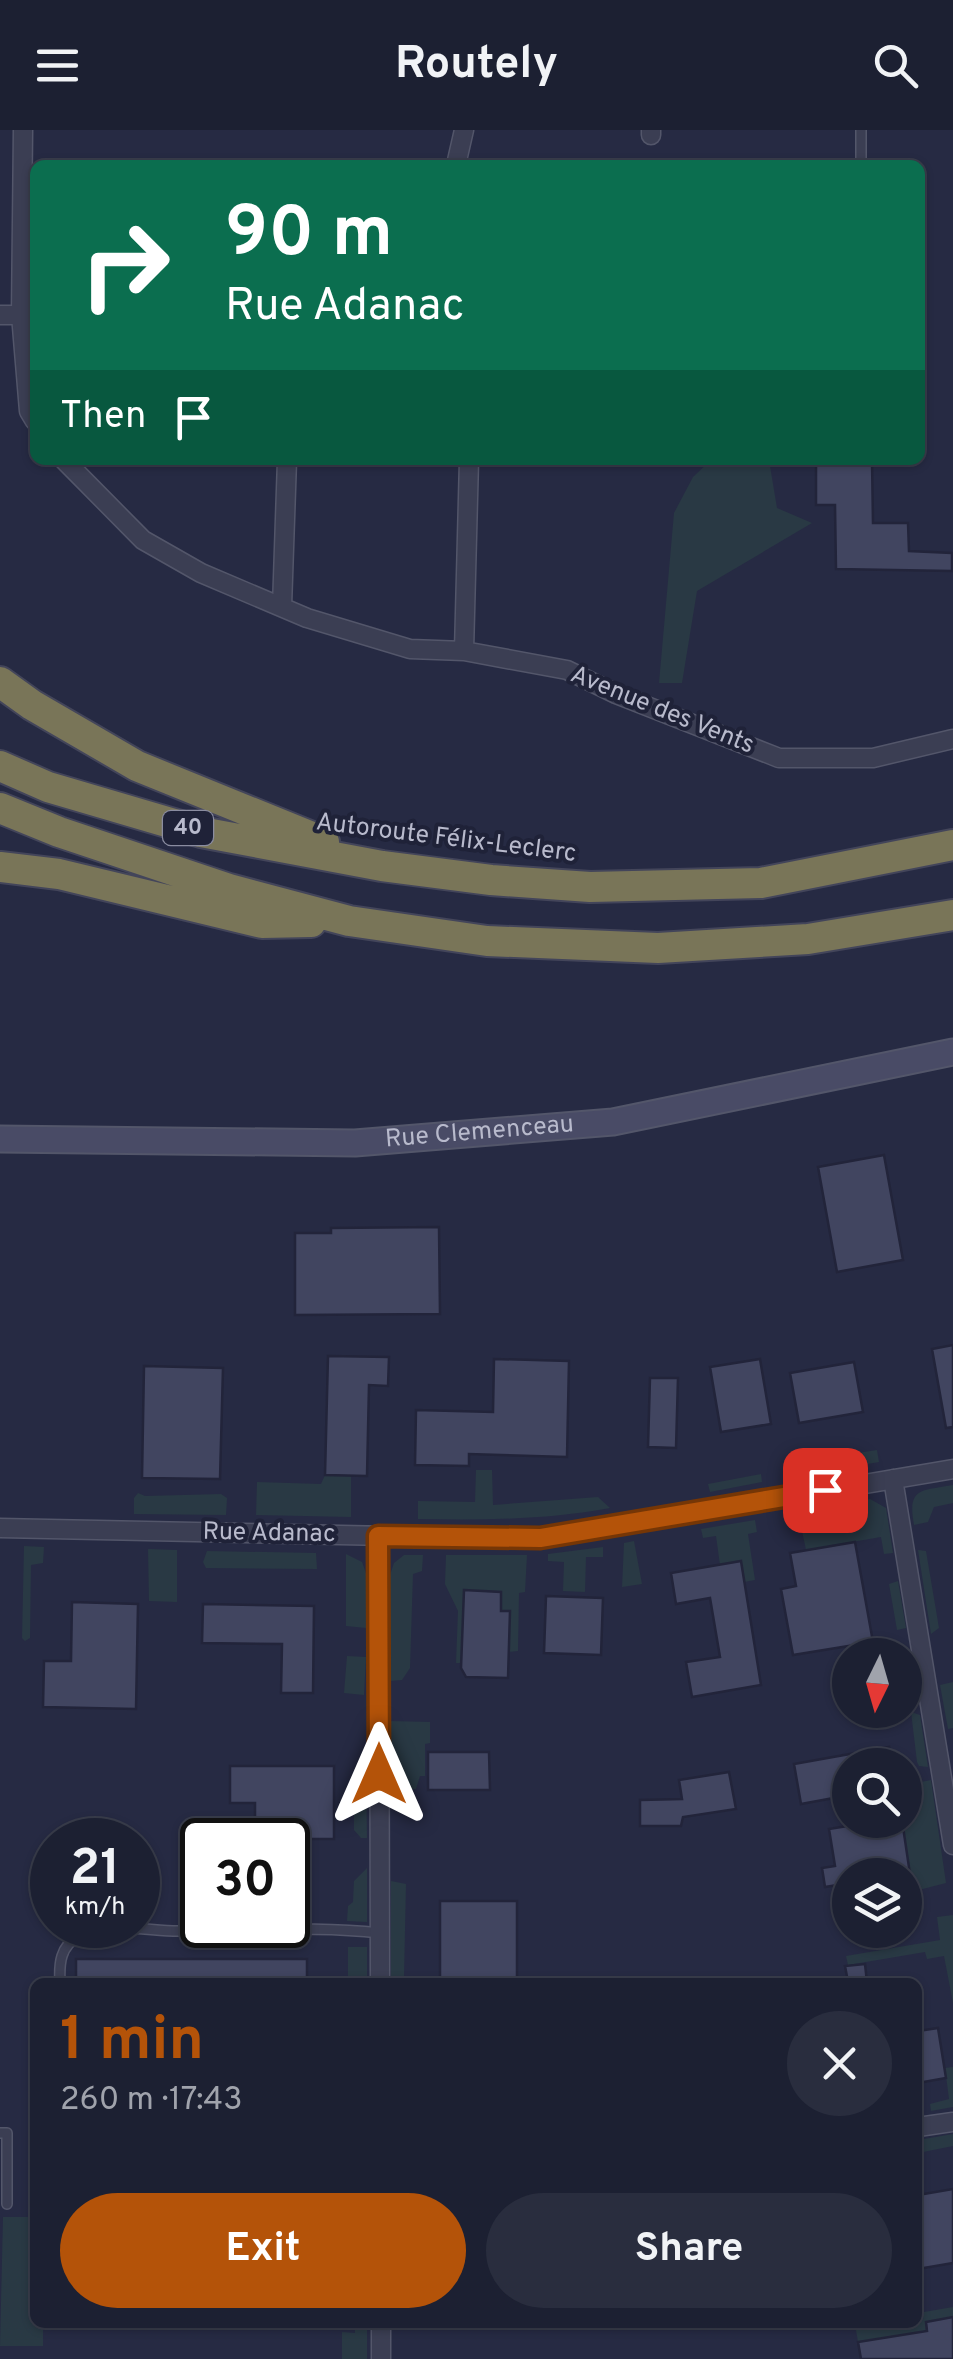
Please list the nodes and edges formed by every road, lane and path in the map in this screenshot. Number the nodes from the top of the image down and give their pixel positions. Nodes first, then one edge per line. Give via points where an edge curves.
1 (23, 130) edge
2 (464, 130) edge
3 (862, 130) edge
4 (457, 160) edge
5 (861, 160) edge
6 (0, 315) edge
7 (28, 315) edge
8 (30, 414) edge
9 (69, 465) edge
10 (287, 465) edge
11 (468, 465) edge
12 (282, 607) junction
13 (464, 651) junction
14 (0, 682) edge
15 (953, 738) edge
16 (0, 766) edge
17 (0, 808) edge
18 (953, 845) edge
19 (0, 866) edge
20 (382, 866) junction
21 (953, 914) edge
22 (349, 920) junction
23 (953, 1052) edge
24 (0, 1138) edge
25 (953, 1469) edge
26 (894, 1479) junction
27 (0, 1528) edge
28 (378, 1536) junction
29 (953, 1845) edge
30 (380, 1933) junction
31 (60, 1978) edge
32 (380, 1978) edge
33 (953, 2122) edge
34 (922, 2126) edge
35 (0, 2133) edge
36 (7, 2204) dead end
37 (380, 2328) edge
38 (380, 2359) edge

1 - 7 street
2 - 4 street
3 - 5 lane
6 - 7 street
7 - 8 street
9 - 12 street, Avenue des Vents via 143,540
10 - 12 street
11 - 13 street
12 - 13 street, Avenue des Vents via 410,648
13 - 15 street, Avenue des Vents via 567,670 778,758 873,758
14 - 20 highway via 137,766
16 - 20 highway, Autoroute Félix-Leclerc / 40 via 201,832
17 - 22 highway, 40 via 229,890
18 - 20 highway, Autoroute Félix-Leclerc / 40 via 761,883 590,887
19 - 22 highway via 262,923
21 - 22 highway, 40 via 808,938 658,948 487,942
23 - 24 street, Rue Clemenceau via 613,1122 354,1143
25 - 26 street, Rue Adanac
26 - 28 street, Rue Adanac via 540,1538
26 - 29 street
27 - 28 street, Rue Adanac
28 - 30 street
30 - 31 lane via 101,1928 77,1936 62,1952
30 - 32 street
33 - 34 street
35 - 36 lane via 7,2133
37 - 38 street

